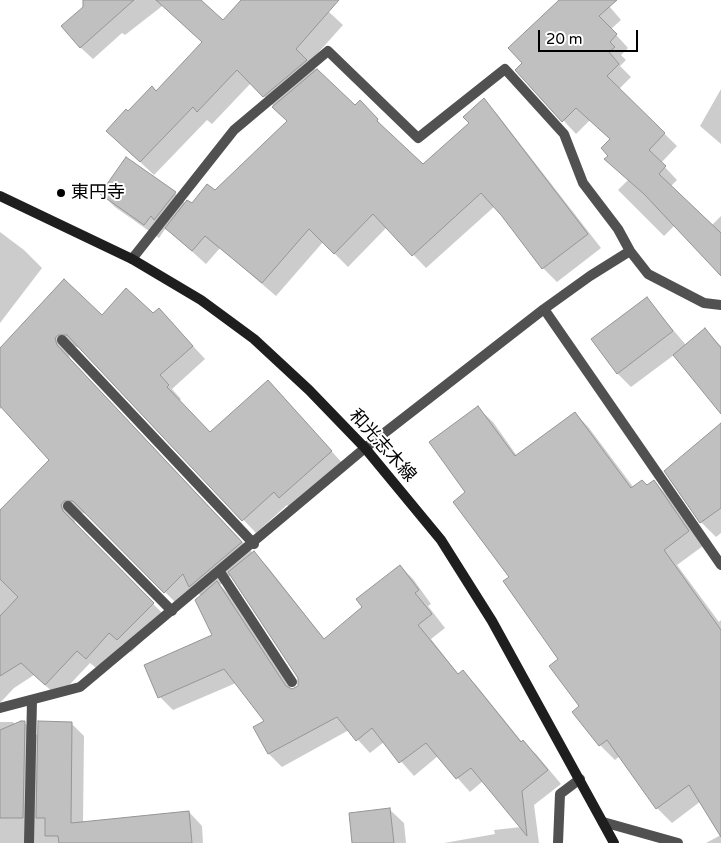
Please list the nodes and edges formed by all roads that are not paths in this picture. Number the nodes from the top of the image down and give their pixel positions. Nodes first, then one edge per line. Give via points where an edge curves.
1 (0, 196) edge
2 (630, 251) junction
3 (132, 259) junction
4 (721, 306) edge
5 (544, 309) junction
6 (62, 340) dead end
7 (364, 448) junction
8 (68, 506) dead end
9 (254, 544) junction
10 (721, 565) edge
11 (220, 572) junction
12 (172, 611) junction
13 (292, 682) dead end
14 (32, 700) junction
15 (0, 708) edge
16 (580, 779) junction
17 (603, 822) junction
18 (29, 843) edge
19 (558, 843) edge
20 (614, 843) edge
21 (678, 843) edge

1 - 3 main road, 和光志木線
2 - 3 street via 618,229 583,183 564,134 505,69 418,138 328,50 234,130
2 - 4 street via 648,274 704,302
2 - 5 street
3 - 7 main road, 和光志木線 via 201,300 254,339
5 - 7 street
5 - 10 street
6 - 9 street
7 - 9 street
7 - 16 main road, 和光志木線 via 441,540 492,622
8 - 12 street
9 - 11 street
11 - 12 street
11 - 13 street
12 - 14 street via 80,688
14 - 15 street
14 - 18 street
16 - 17 main road, 和光志木線
16 - 19 street via 560,794
17 - 20 main road, 和光志木線
17 - 21 street

